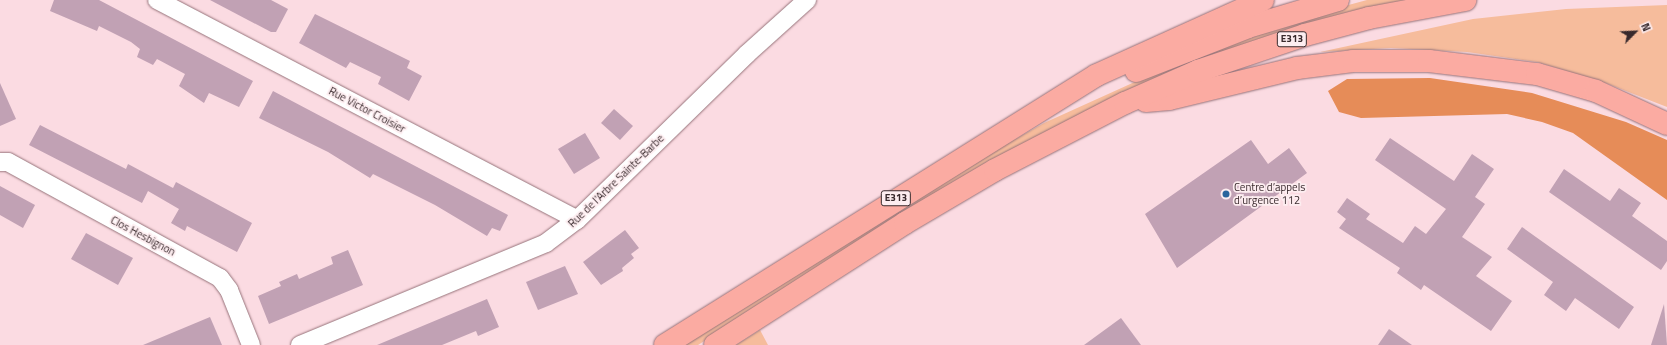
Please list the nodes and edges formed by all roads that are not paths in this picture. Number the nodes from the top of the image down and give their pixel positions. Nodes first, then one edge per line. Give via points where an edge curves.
1 (157, 0) edge
2 (807, 0) edge
3 (1263, 0) edge
4 (1338, 0) edge
5 (1465, 0) edge
6 (1125, 103) junction
7 (1043, 110) junction
8 (1667, 124) edge
9 (0, 162) edge
10 (577, 220) junction
11 (251, 345) edge
12 (300, 345) edge
13 (665, 345) edge
14 (715, 345) edge

1 - 10 street, Rue Victor Croisier
2 - 10 street, Rue de l'Arbre Sainte-Barbe via 747,54
3 - 7 highway via 1097,75
4 - 7 highway, E313 via 1248,27
5 - 6 highway, E313 via 1369,18 1305,35 1198,71
6 - 8 highway via 1169,99 1297,68 1353,61 1429,61 1537,74 1596,91
6 - 14 highway, E313 via 982,178
7 - 13 highway, E313 via 905,192
9 - 11 street, Clos Hesbignon via 8,162 220,278 229,290
10 - 12 street, Rue de l'Arbre Sainte-Barbe via 546,243

